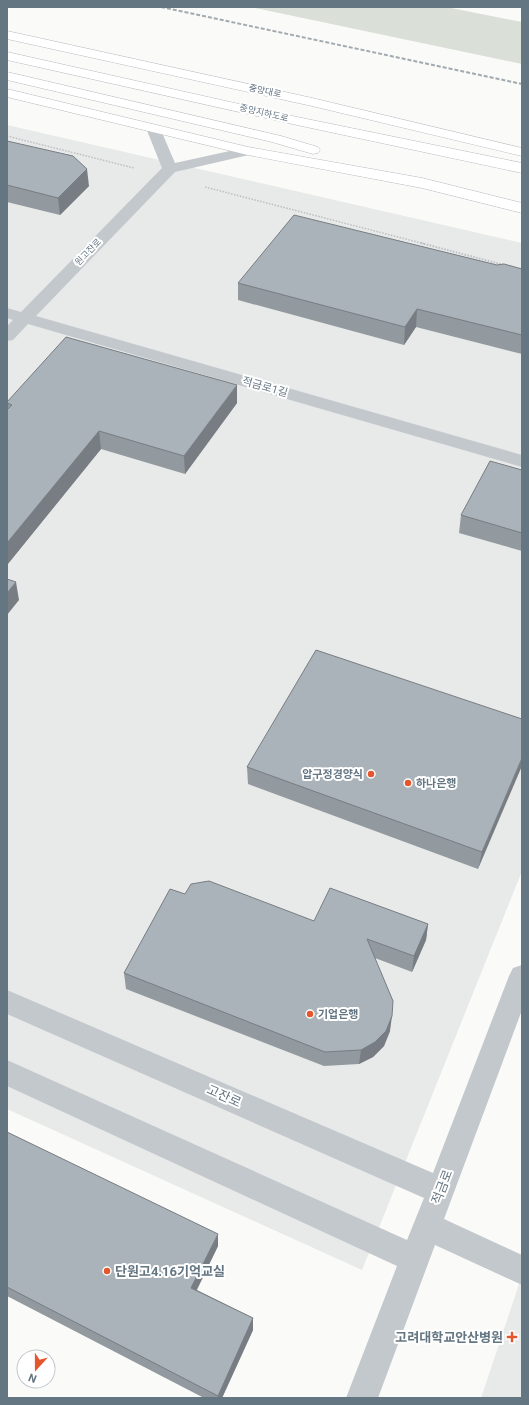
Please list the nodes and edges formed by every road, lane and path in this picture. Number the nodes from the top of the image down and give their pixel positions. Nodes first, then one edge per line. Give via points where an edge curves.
1 (7, 35) edge
2 (7, 56) edge
3 (7, 76) edge
4 (7, 93) edge
5 (153, 128) junction
6 (7, 136) edge
7 (248, 151) junction
8 (522, 152) edge
9 (522, 168) edge
10 (167, 172) junction
11 (422, 183) junction
12 (522, 208) edge
13 (507, 265) edge
14 (7, 313) edge
15 (24, 318) junction
16 (7, 336) edge
17 (522, 461) edge
18 (522, 976) edge
19 (7, 1002) edge
20 (7, 1073) edge
21 (441, 1190) junction
22 (427, 1226) junction
23 (415, 1259) junction
24 (522, 1270) edge
25 (362, 1398) edge

1 - 8 main road, 중앙대로 via 312,102
2 - 9 main road, 중앙지하도로
3 - 11 main road via 276,139
4 - 5 main road
5 - 7 main road
5 - 10 street
6 - 10 path
7 - 10 street
7 - 11 main road
10 - 13 path
10 - 15 street, 원고잔로
11 - 12 main road
14 - 15 street, 적금로1길
15 - 16 street, 원고잔로
15 - 17 street, 적금로1길
18 - 21 street, 적금로
19 - 21 street, 고잔로
20 - 23 street
21 - 22 street, 적금로
22 - 23 street, 적금로
22 - 24 street
23 - 25 street, 적금로

